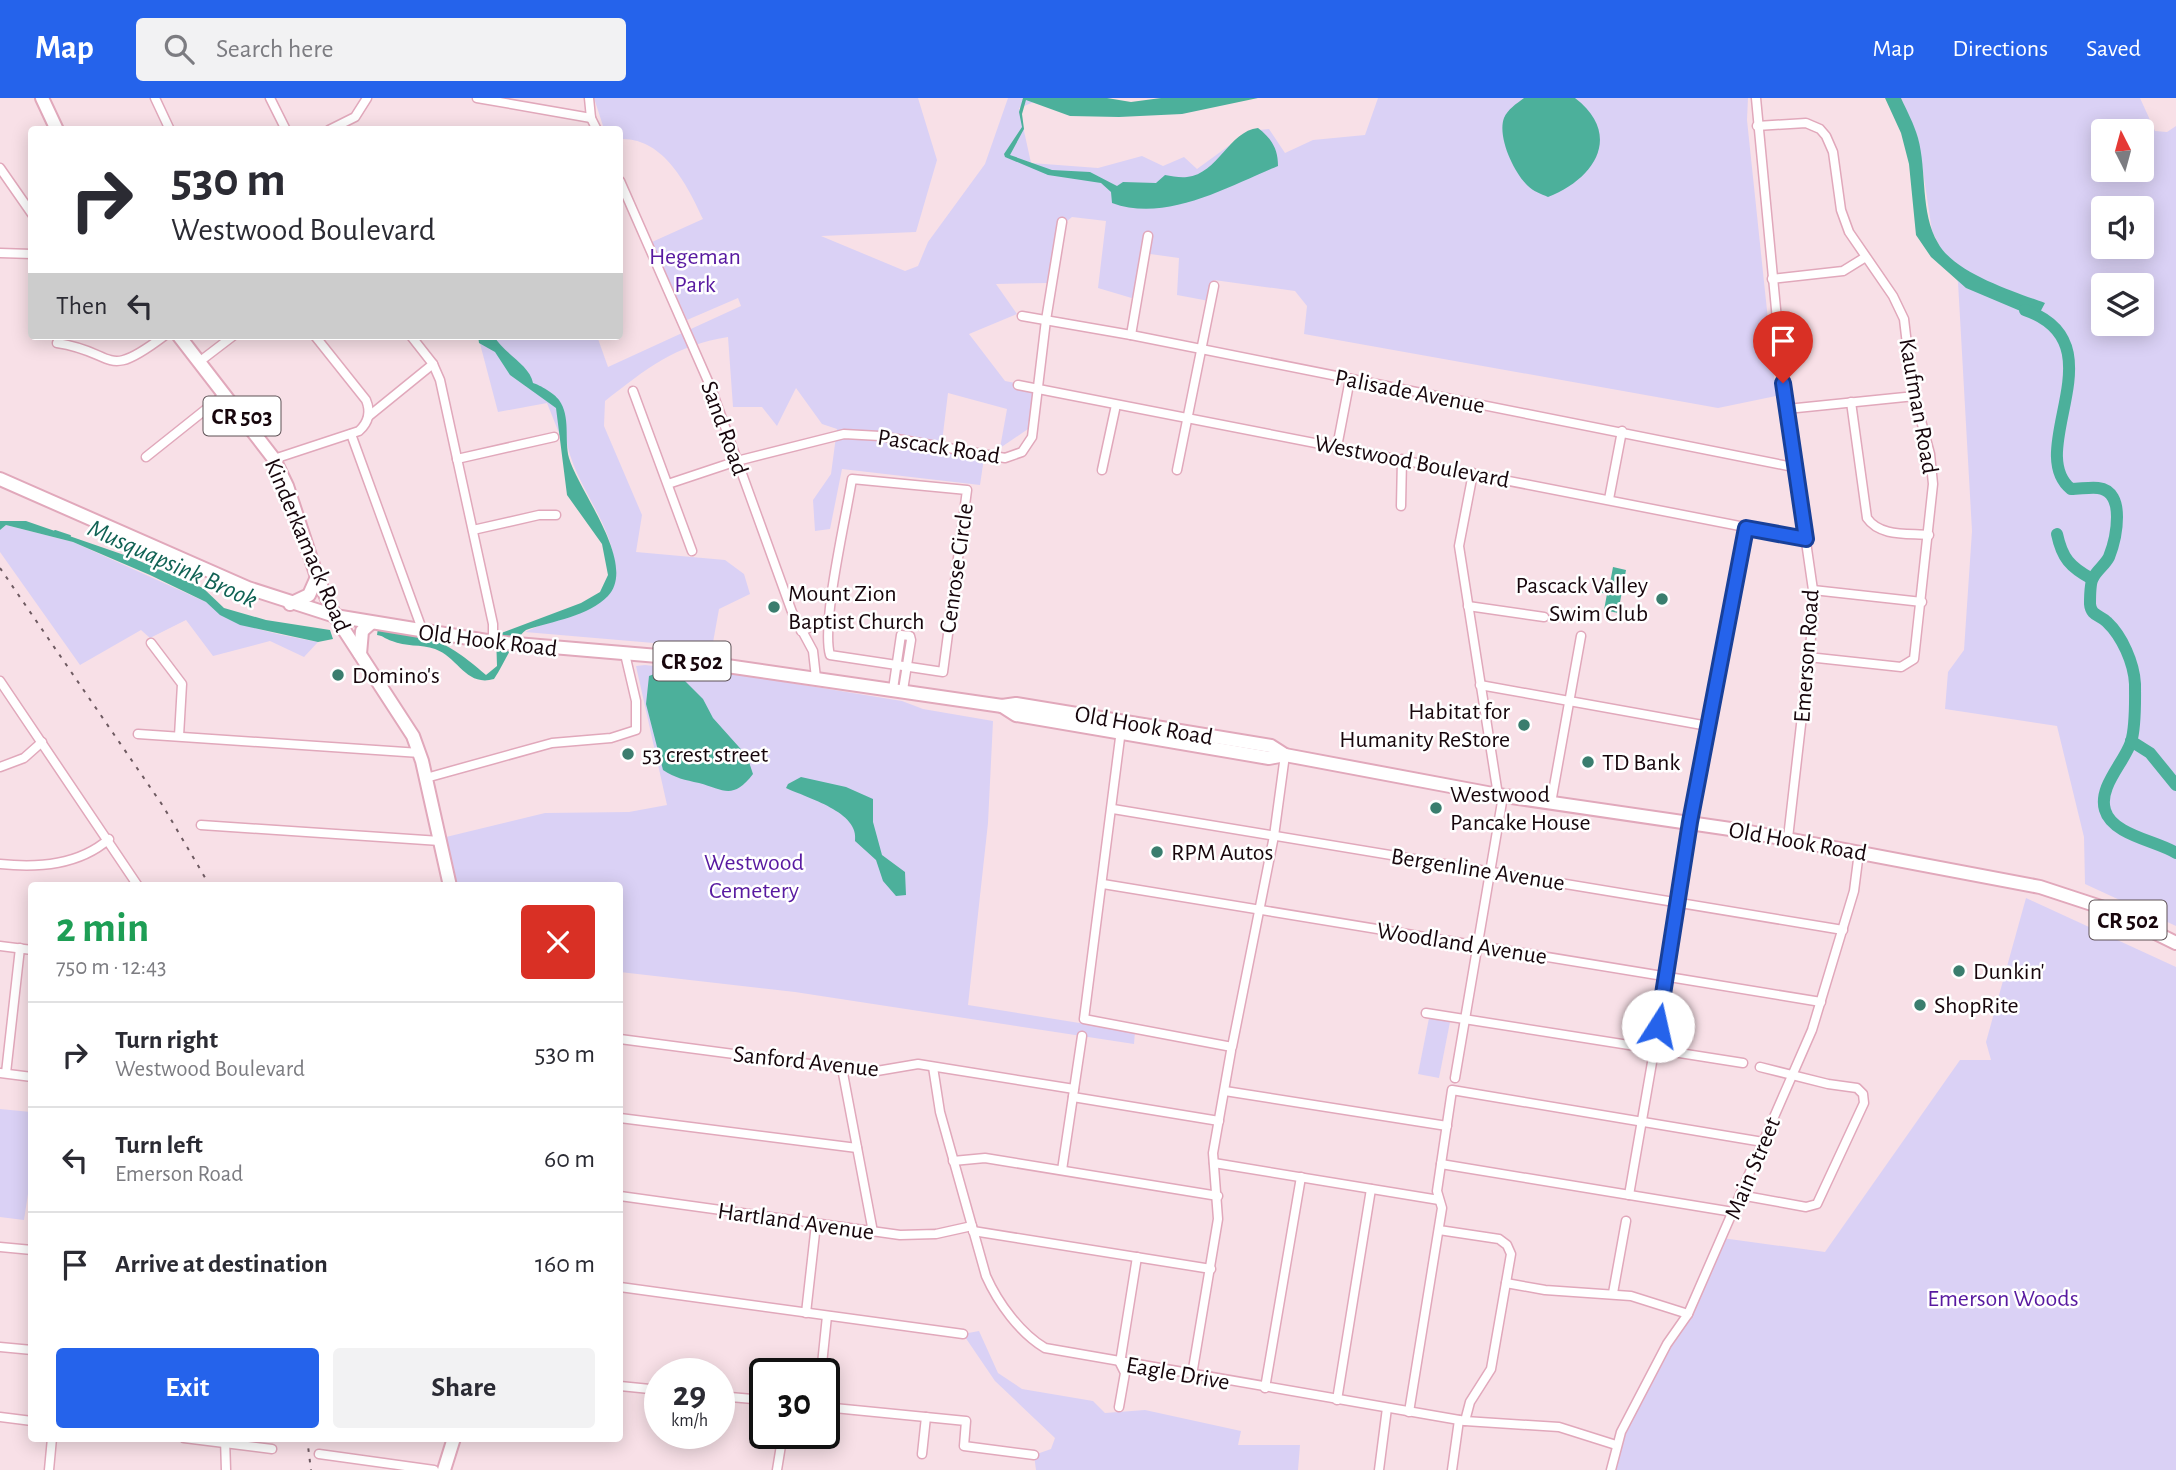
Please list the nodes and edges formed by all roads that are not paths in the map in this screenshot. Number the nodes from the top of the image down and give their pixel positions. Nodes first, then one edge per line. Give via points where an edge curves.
1 (42, 98) edge
2 (155, 98) edge
3 (270, 98) edge
4 (367, 98) edge
5 (477, 98) edge
6 (589, 98) edge
7 (1756, 98) edge
8 (518, 102) edge
9 (591, 118) junction
10 (55, 126) edge
11 (168, 126) edge
12 (284, 126) edge
13 (337, 126) edge
14 (595, 126) edge
15 (1757, 126) junction
16 (0, 169) edge
17 (623, 188) edge
18 (28, 208) edge
19 (1062, 222) dead end
20 (1148, 236) dead end
21 (0, 253) edge
22 (28, 254) edge
23 (1864, 258) junction
24 (1772, 279) junction
25 (1214, 286) dead end
26 (1023, 316) dead end
27 (1045, 320) junction
28 (1131, 335) junction
29 (158, 340) edge
30 (181, 340) edge
31 (228, 340) edge
32 (318, 340) edge
33 (414, 340) edge
34 (57, 343) dead end
35 (1199, 350) junction
36 (199, 362) junction
37 (433, 365) junction
38 (1350, 379) junction
39 (1018, 385) dead end
40 (1038, 388) junction
41 (633, 391) dead end
42 (225, 394) junction
43 (1915, 396) junction
44 (1850, 402) junction
45 (1116, 405) junction
46 (1787, 409) junction
47 (369, 416) junction
48 (1187, 419) junction
49 (1622, 431) junction
50 (351, 434) junction
51 (554, 437) dead end
52 (1337, 447) junction
53 (146, 457) dead end
54 (457, 458) junction
55 (274, 459) junction
56 (1402, 459) junction
57 (737, 461) junction
58 (1798, 468) junction
59 (1102, 470) dead end
60 (1177, 470) dead end
61 (1473, 472) junction
62 (0, 479) edge
63 (668, 484) junction
64 (1609, 499) junction
65 (1401, 506) dead end
66 (556, 514) dead end
67 (1746, 528) junction
68 (473, 530) junction
69 (1929, 535) junction
70 (1806, 539) junction
71 (692, 551) dead end
72 (317, 578) junction
73 (1813, 590) junction
74 (1922, 602) junction
75 (290, 604) junction
76 (1468, 606) junction
77 (335, 616) junction
78 (1544, 617) dead end
79 (829, 620) junction
80 (371, 623) junction
81 (801, 631) junction
82 (423, 633) junction
83 (1581, 636) dead end
84 (493, 642) junction
85 (151, 643) dead end
86 (625, 654) junction
87 (1808, 657) junction
88 (360, 658) junction
89 (902, 666) junction
90 (816, 678) junction
91 (0, 681) edge
92 (1480, 685) junction
93 (898, 690) junction
94 (1569, 701) junction
95 (1708, 726) junction
96 (1121, 727) junction
97 (138, 734) dead end
98 (180, 737) junction
99 (42, 742) junction
100 (420, 753) junction
101 (1285, 755) junction
102 (0, 767) edge
103 (426, 778) junction
104 (1500, 795) junction
105 (1551, 803) junction
106 (1112, 809) junction
107 (1690, 822) junction
108 (201, 825) dead end
109 (1274, 836) junction
110 (1788, 838) junction
111 (109, 839) junction
112 (440, 841) junction
113 (1859, 852) junction
114 (0, 864) edge
115 (1490, 871) junction
116 (136, 882) edge
117 (449, 882) edge
118 (1102, 884) junction
119 (1678, 902) junction
120 (1260, 910) junction
121 (1843, 930) junction
122 (2176, 943) edge
123 (1477, 945) junction
124 (0, 946) edge
125 (20, 948) junction
126 (28, 949) edge
127 (1667, 976) junction
128 (1821, 1002) junction
129 (1426, 1013) dead end
130 (1465, 1021) junction
131 (1082, 1036) dead end
132 (623, 1039) edge
133 (1232, 1049) junction
134 (1654, 1051) junction
135 (1743, 1063) dead end
136 (933, 1067) junction
137 (1760, 1067) dead end
138 (842, 1068) junction
139 (3, 1073) edge
140 (1792, 1073) junction
141 (28, 1076) edge
142 (1455, 1078) dead end
143 (1225, 1091) junction
144 (1074, 1093) junction
145 (623, 1118) edge
146 (1219, 1121) junction
147 (1642, 1123) junction
148 (1447, 1126) junction
149 (1763, 1142) junction
150 (857, 1148) junction
151 (953, 1161) junction
152 (1214, 1163) junction
153 (1441, 1164) junction
154 (1062, 1170) junction
155 (1301, 1177) junction
156 (1371, 1189) junction
157 (1629, 1195) junction
158 (1740, 1195) junction
159 (623, 1196) edge
160 (1218, 1196) junction
161 (1439, 1200) junction
162 (1733, 1212) junction
163 (1626, 1222) dead end
164 (816, 1224) junction
165 (973, 1229) junction
166 (1439, 1230) junction
167 (873, 1232) junction
168 (0, 1247) edge
169 (28, 1250) edge
170 (1137, 1257) junction
171 (1211, 1269) junction
172 (1506, 1283) junction
173 (623, 1287) edge
174 (1613, 1293) junction
175 (806, 1313) junction
176 (1688, 1314) junction
177 (827, 1316) junction
178 (963, 1334) dead end
179 (0, 1347) edge
180 (28, 1350) edge
181 (823, 1358) edge
182 (1120, 1363) junction
183 (1192, 1375) junction
184 (623, 1385) edge
185 (644, 1388) edge
186 (1265, 1388) junction
187 (1336, 1400) junction
188 (1119, 1407) dead end
189 (1387, 1408) junction
190 (840, 1409) edge
191 (1409, 1412) junction
192 (0, 1417) edge
193 (926, 1417) junction
194 (28, 1420) edge
195 (1462, 1421) junction
196 (52, 1442) edge
197 (225, 1442) edge
198 (231, 1442) edge
199 (453, 1442) edge
200 (1616, 1445) junction
201 (272, 1449) dead end
202 (780, 1449) edge
203 (319, 1454) dead end
204 (922, 1454) dead end
205 (1034, 1455) dead end
206 (49, 1470) edge
207 (226, 1470) edge
208 (433, 1470) edge
209 (444, 1470) edge
210 (777, 1470) edge
211 (1379, 1470) edge
212 (1452, 1470) edge
213 (1611, 1470) edge

1 - 10 main road
2 - 11 street
3 - 12 street
4 - 13 street via 355,117
5 - 8 street
6 - 9 street
7 - 15 street, Emerson Road
8 - 9 street
9 - 14 street
15 - 23 street, Kaufman Road via 1806,123 1826,136 1833,152 1844,221
15 - 24 street, Emerson Road
16 - 18 street
17 - 57 street, Sand Road via 701,364
19 - 27 street, Pascack Road
20 - 28 street
21 - 22 street
23 - 24 street via 1843,271
23 - 43 street, Kaufman Road via 1900,308
24 - 46 street, Emerson Road
25 - 35 street
26 - 27 street, Palisade Avenue
27 - 28 street, Palisade Avenue
27 - 40 street, Pascack Road
28 - 35 street, Palisade Avenue
29 - 34 street via 121,362
30 - 36 main road, Kinderkamack Road / CR 503
31 - 36 street
32 - 47 street via 366,400
33 - 37 street
35 - 38 street, Palisade Avenue
35 - 48 street
36 - 42 main road, Kinderkamack Road / CR 503
37 - 47 street
37 - 54 street
38 - 49 street, Palisade Avenue
38 - 52 street
39 - 40 street, Westwood Boulevard
40 - 45 street, Westwood Boulevard
40 - 57 street, Pascack Road via 1029,446 1014,457 844,434
41 - 63 street
42 - 53 street
42 - 55 main road, Kinderkamack Road / CR 503
43 - 44 street
43 - 69 street, Kaufman Road via 1932,469
44 - 46 street
44 - 69 street via 1867,518 1881,530
45 - 48 street, Westwood Boulevard
45 - 59 street
46 - 58 street, Emerson Road
47 - 50 street via 364,427
48 - 52 street, Westwood Boulevard
48 - 60 street
49 - 58 street, Palisade Avenue
49 - 64 street
50 - 55 street
50 - 82 street
51 - 54 street
52 - 56 street, Westwood Boulevard
54 - 68 street
55 - 72 main road, Kinderkamack Road / CR 503 via 294,504
56 - 61 street, Westwood Boulevard
56 - 65 street
57 - 63 street, Pascack Road
57 - 81 street, Sand Road
58 - 70 street, Emerson Road
61 - 64 street, Westwood Boulevard
61 - 76 street via 1459,546
62 - 75 main road, Old Hook Road / CR 502
63 - 71 street
64 - 67 street, Westwood Boulevard
66 - 68 street
67 - 70 street, Westwood Boulevard
67 - 95 street
68 - 84 street
69 - 74 street, Kaufman Road
70 - 73 street, Emerson Road
72 - 75 main road via 309,595
72 - 77 main road, Kinderkamack Road / CR 503
73 - 74 street
73 - 87 street, Emerson Road
74 - 87 street, Kaufman Road via 1917,654 1905,666
75 - 77 main road, Old Hook Road / CR 502
76 - 78 street
76 - 92 street
77 - 80 main road, Old Hook Road / CR 502
77 - 88 main road, Kinderkamack Road / CR 503
79 - 81 street
79 - 89 street, Cenrose Circle via 830,655
79 - 89 street, Cenrose Circle via 852,479 967,489 943,671
80 - 82 main road, Old Hook Road / CR 502
80 - 88 main road via 362,631
81 - 90 street, Sand Road via 813,651
82 - 84 main road, Old Hook Road / CR 502
83 - 94 street
84 - 86 main road, Old Hook Road / CR 502
85 - 98 street via 182,684
86 - 90 main road, Old Hook Road / CR 502
86 - 103 street via 637,725 629,734 552,743
87 - 110 street, Emerson Road
88 - 100 main road, Kinderkamack Road / CR 503 via 406,723
89 - 93 street
90 - 93 main road, Old Hook Road / CR 502
91 - 99 street
92 - 94 street
92 - 104 street
93 - 96 main road, Old Hook Road / CR 502 via 1002,706 1016,715
94 - 95 street
94 - 105 street
95 - 107 street
96 - 101 main road, Old Hook Road / CR 502 via 1271,746
96 - 106 street
97 - 98 street
98 - 100 street
99 - 102 street via 24,758
99 - 111 street
100 - 103 main road, Kinderkamack Road / CR 503
101 - 104 main road, Old Hook Road / CR 502
101 - 109 street
103 - 112 main road, Kinderkamack Road / CR 503
104 - 105 main road, Old Hook Road / CR 502
104 - 115 street
105 - 107 main road, Old Hook Road / CR 502
106 - 109 street, Bergenline Avenue
106 - 118 street
107 - 110 main road, Old Hook Road / CR 502
107 - 119 street
108 - 112 street
109 - 115 street, Bergenline Avenue
109 - 120 street
110 - 113 main road, Old Hook Road / CR 502
111 - 114 street via 65,862
111 - 116 street
112 - 117 main road, Kinderkamack Road / CR 503
113 - 121 street, Main Street
113 - 122 main road, Old Hook Road / CR 502 via 2040,887 2107,909
115 - 119 street, Bergenline Avenue
115 - 123 street
118 - 120 street, Woodland Avenue
118 - 133 street via 1084,1019
119 - 121 street, Bergenline Avenue
119 - 127 street
120 - 123 street, Woodland Avenue
120 - 133 street
121 - 128 street, Main Street
123 - 127 street, Woodland Avenue
123 - 130 street
124 - 125 street
125 - 126 street
125 - 139 street
127 - 128 street, Woodland Avenue
127 - 134 street
128 - 140 street, Main Street
129 - 130 street
130 - 134 street
130 - 142 street
131 - 144 street
132 - 138 street, Sanford Avenue
133 - 143 street
134 - 135 street
134 - 147 street
136 - 138 street, Sanford Avenue via 909,1064 871,1072
136 - 144 street, Sanford Avenue
136 - 151 street, Eagle Drive
137 - 140 street
138 - 150 street
139 - 141 street
140 - 149 street, Main Street
140 - 158 street via 1857,1088 1864,1103 1817,1204 1806,1207
143 - 146 street
143 - 148 street
144 - 146 street, Sanford Avenue
144 - 154 street
145 - 150 street
146 - 152 street
147 - 148 street via 1452,1090
147 - 149 street
147 - 157 street
148 - 153 street
149 - 158 street, Main Street
150 - 167 street
151 - 154 street via 985,1158
151 - 165 street, Eagle Drive
152 - 155 street
152 - 160 street
153 - 157 street
153 - 161 street
154 - 160 street
155 - 156 street
155 - 186 street
156 - 161 street
156 - 187 street
157 - 162 street
158 - 162 street, Main Street
159 - 164 street, Hartland Avenue
160 - 171 street
161 - 166 street
162 - 176 street, Main Street
163 - 174 street
164 - 167 street, Hartland Avenue
164 - 175 street
165 - 167 street, Hartland Avenue via 918,1235
165 - 170 street, Hartland Avenue
165 - 182 street, Eagle Drive via 991,1288 1027,1335 1056,1352
166 - 172 street via 1503,1241 1511,1254
166 - 191 street
168 - 169 street
170 - 171 street, Hartland Avenue
170 - 182 street
171 - 183 street
172 - 174 street via 1559,1292
172 - 195 street via 1491,1369
173 - 175 street
174 - 176 street
175 - 177 street
176 - 200 street, Main Street via 1667,1344
177 - 178 street
177 - 181 street
179 - 180 street
182 - 183 street, Eagle Drive
182 - 188 street via 1125,1374
183 - 186 street, Eagle Drive
184 - 185 street
186 - 187 street, Eagle Drive
187 - 189 street, Eagle Drive
189 - 191 street, Eagle Drive
189 - 211 street
190 - 193 street
191 - 195 street, Eagle Drive
192 - 194 street
193 - 204 street
193 - 205 street via 967,1421 964,1446
195 - 200 street, Eagle Drive via 1559,1427
195 - 212 street
196 - 206 street
197 - 207 street
198 - 201 street
199 - 209 main road
200 - 213 street, Main Street
202 - 210 street
203 - 208 street

